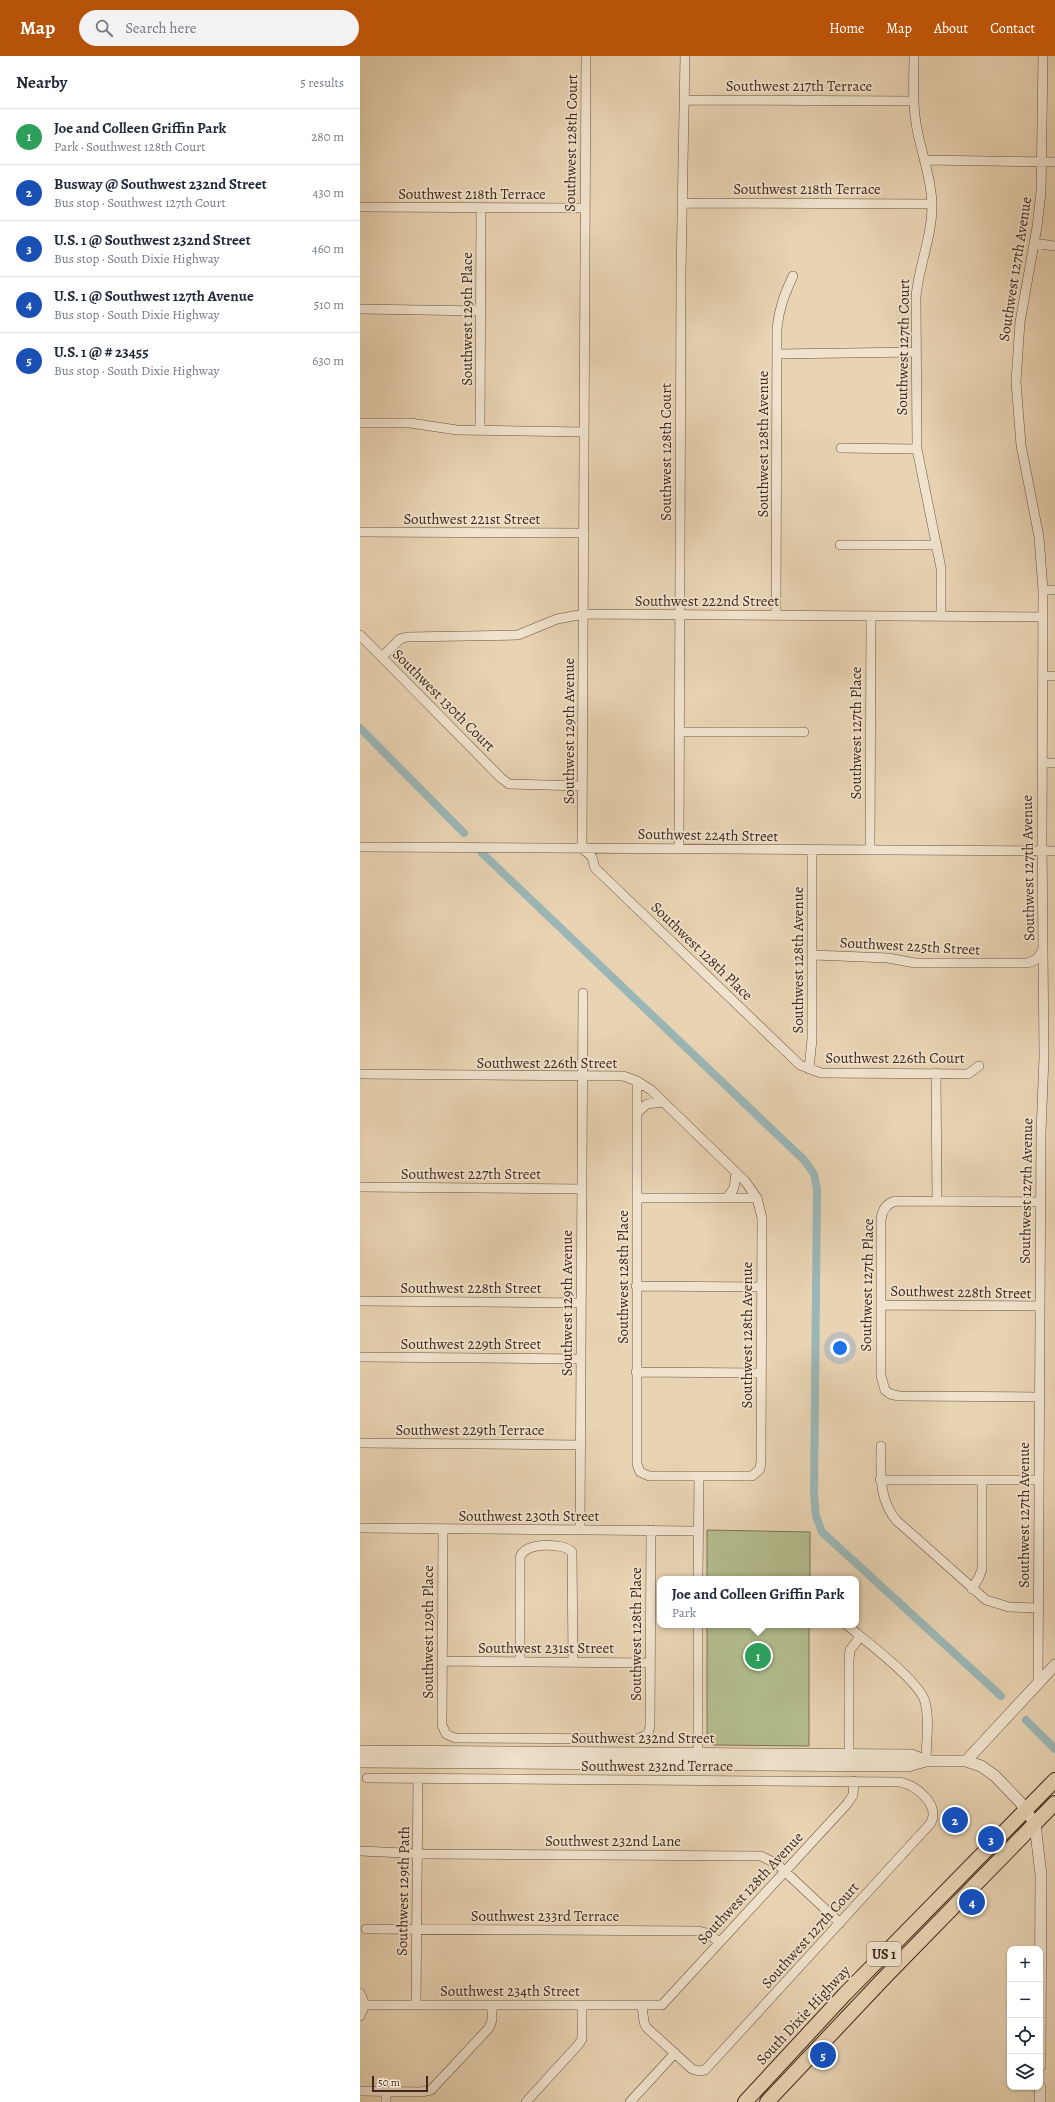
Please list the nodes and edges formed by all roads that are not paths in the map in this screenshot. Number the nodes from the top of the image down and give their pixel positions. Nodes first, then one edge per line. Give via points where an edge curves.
1 (586, 56) edge
2 (684, 56) edge
3 (914, 56) edge
4 (1043, 56) edge
5 (684, 100) junction
6 (914, 101) junction
7 (926, 160) junction
8 (1041, 161) junction
9 (1055, 162) edge
10 (682, 203) junction
11 (932, 204) junction
12 (360, 207) edge
13 (481, 208) junction
14 (585, 208) junction
15 (1034, 242) junction
16 (1055, 246) edge
17 (793, 276) dead end
18 (360, 310) edge
19 (481, 311) junction
20 (916, 352) junction
21 (777, 354) junction
22 (360, 423) edge
23 (480, 430) junction
24 (584, 432) junction
25 (841, 448) dead end
26 (917, 449) junction
27 (360, 532) edge
28 (584, 533) junction
29 (840, 544) dead end
30 (937, 545) junction
31 (1043, 590) junction
32 (1055, 590) edge
33 (584, 614) junction
34 (680, 616) junction
35 (776, 616) junction
36 (871, 616) junction
37 (941, 616) junction
38 (1043, 617) junction
39 (360, 635) edge
40 (382, 657) junction
41 (1043, 676) junction
42 (1055, 676) edge
43 (679, 732) junction
44 (804, 732) dead end
45 (1042, 763) junction
46 (1055, 763) edge
47 (582, 786) junction
48 (360, 847) edge
49 (582, 848) junction
50 (679, 848) junction
51 (812, 850) junction
52 (870, 850) junction
53 (1042, 851) junction
54 (1055, 851) edge
55 (1044, 944) junction
56 (813, 954) junction
57 (583, 993) dead end
58 (979, 1066) dead end
59 (809, 1069) junction
60 (360, 1074) edge
61 (936, 1074) junction
62 (584, 1077) junction
63 (637, 1081) junction
64 (663, 1102) junction
65 (638, 1112) junction
66 (736, 1173) junction
67 (360, 1187) edge
68 (582, 1189) junction
69 (637, 1198) junction
70 (726, 1198) junction
71 (757, 1198) junction
72 (937, 1201) junction
73 (1041, 1202) junction
74 (636, 1286) junction
75 (761, 1287) junction
76 (360, 1301) edge
77 (581, 1303) junction
78 (881, 1305) junction
79 (1040, 1306) junction
80 (360, 1357) edge
81 (581, 1359) junction
82 (636, 1372) junction
83 (761, 1373) junction
84 (1040, 1397) junction
85 (360, 1443) edge
86 (580, 1445) junction
87 (881, 1446) dead end
88 (699, 1476) junction
89 (880, 1480) junction
90 (982, 1480) junction
91 (1040, 1480) junction
92 (360, 1528) edge
93 (443, 1529) junction
94 (580, 1530) junction
95 (651, 1530) junction
96 (698, 1531) junction
97 (698, 1576) edge
98 (972, 1588) junction
99 (1039, 1608) junction
100 (698, 1628) edge
101 (850, 1628) edge
102 (860, 1637) junction
103 (442, 1661) junction
104 (520, 1662) junction
105 (573, 1662) junction
106 (650, 1663) junction
107 (1055, 1665) edge
108 (1038, 1684) junction
109 (646, 1736) joint
110 (360, 1751) edge
111 (698, 1753) junction
112 (849, 1754) junction
113 (926, 1761) junction
114 (966, 1761) junction
115 (360, 1762) edge
116 (698, 1765) junction
117 (849, 1766) junction
118 (367, 1778) dead end
119 (418, 1778) junction
120 (1055, 1780) edge
121 (854, 1781) junction
122 (1055, 1792) edge
123 (1055, 1803) edge
124 (1026, 1809) junction
125 (934, 1812) joint
126 (1035, 1824) junction
127 (360, 1851) edge
128 (417, 1854) junction
129 (785, 1871) junction
130 (840, 1923) junction
131 (366, 1929) dead end
132 (416, 1929) junction
133 (719, 1943) junction
134 (886, 1976) junction
135 (360, 1993) edge
136 (416, 2004) junction
137 (365, 2005) junction
138 (492, 2005) junction
139 (582, 2005) junction
140 (642, 2006) junction
141 (656, 2006) joint
142 (360, 2016) edge
143 (675, 2053) junction
144 (1040, 2054) edge
145 (764, 2081) junction
146 (1040, 2090) edge
147 (360, 2091) edge
148 (386, 2092) junction
149 (386, 2102) edge
150 (526, 2102) edge
151 (630, 2102) edge
152 (745, 2102) edge
153 (754, 2102) edge
154 (767, 2102) edge
155 (1040, 2102) edge

1 - 14 street, Southwest 128th Court
2 - 5 street, Southwest 128th Court
3 - 6 street, Southwest 127th Court
4 - 8 street, Southwest 127th Avenue
5 - 6 street, Southwest 217th Terrace
5 - 10 street, Southwest 128th Court
6 - 7 street, Southwest 127th Court via 916,122
7 - 8 street
7 - 11 street, Southwest 127th Court
8 - 9 street
8 - 15 street, Southwest 127th Avenue via 1042,192
10 - 11 street, Southwest 218th Terrace
10 - 34 street, Southwest 128th Court
11 - 20 street, Southwest 127th Court via 931,225 918,274
12 - 13 street, Southwest 218th Terrace
13 - 14 street, Southwest 218th Terrace
13 - 19 street, Southwest 129th Place
14 - 24 street, Southwest 128th Court
15 - 16 street
15 - 31 street, Southwest 127th Avenue via 1020,322 1017,398 1024,463 1039,537
17 - 21 street, Southwest 128th Avenue via 779,310
18 - 19 street
19 - 23 street, Southwest 129th Place
20 - 21 street
20 - 26 street, Southwest 127th Court
21 - 35 street, Southwest 128th Avenue
22 - 23 street via 410,423 457,430
23 - 24 street
24 - 28 street, Southwest 128th Court
25 - 26 street
26 - 30 street, Southwest 127th Court
27 - 28 street, Southwest 221st Street
28 - 33 street, Southwest 128th Court
29 - 30 street
30 - 37 street, Southwest 127th Court via 941,576
31 - 32 street
31 - 38 street, Southwest 127th Avenue
33 - 34 street, Southwest 222nd Street
33 - 40 street, Southwest 222nd Street via 557,619 518,635 407,637 400,639
33 - 47 street, Southwest 129th Avenue
34 - 35 street, Southwest 222nd Street
34 - 43 street, Southwest 128th Court
35 - 36 street, Southwest 222nd Street
36 - 37 street, Southwest 222nd Street
36 - 52 street, Southwest 127th Place
37 - 38 street, Southwest 222nd Street
38 - 41 street, Southwest 127th Avenue
39 - 40 street, Southwest 130th Court
40 - 47 street, Southwest 130th Court via 509,784
41 - 42 street
41 - 45 street, Southwest 127th Avenue
43 - 44 street
43 - 50 street, Southwest 128th Court
45 - 46 street
45 - 53 street, Southwest 127th Avenue
47 - 49 street, Southwest 129th Avenue
48 - 49 street, Southwest 224th Street
49 - 50 street, Southwest 224th Street
49 - 59 street, Southwest 128th Place via 592,857 595,868 800,1065
50 - 51 street, Southwest 224th Street
51 - 52 street, Southwest 224th Street
51 - 56 street, Southwest 128th Avenue
52 - 53 street, Southwest 224th Street
53 - 54 street, Southwest 224th Street
53 - 55 street, Southwest 127th Avenue
55 - 56 street, Southwest 225th Street via 1041,955 1027,963 915,963 888,958
55 - 73 street, Southwest 127th Avenue
56 - 59 street, Southwest 128th Avenue
57 - 62 street, Southwest 129th Avenue
58 - 61 street, Southwest 226th Court via 968,1074
59 - 61 street, Southwest 226th Court via 821,1073
60 - 62 street, Southwest 226th Street
61 - 72 street
62 - 63 street, Southwest 226th Street via 615,1075
62 - 68 street, Southwest 129th Avenue via 581,1088
63 - 64 street, Southwest 226th Street
63 - 65 street, Southwest 128th Place
64 - 65 street via 647,1104
64 - 66 street, Southwest 226th Street
65 - 69 street, Southwest 128th Place
66 - 70 street via 734,1188
66 - 71 street, Southwest 226th Street
67 - 68 street, Southwest 227th Street
68 - 77 street, Southwest 129th Avenue
69 - 70 street
69 - 74 street, Southwest 128th Place
70 - 71 street
71 - 75 street, Southwest 128th Avenue via 762,1218
72 - 73 street
72 - 78 street, Southwest 127th Place via 896,1201 889,1203 884,1209 881,1220
73 - 79 street, Southwest 127th Avenue
74 - 75 street
74 - 82 street, Southwest 128th Place
75 - 83 street, Southwest 128th Avenue
76 - 77 street, Southwest 228th Street
77 - 81 street, Southwest 129th Avenue
78 - 79 street, Southwest 228th Street
78 - 84 street, Southwest 127th Place via 881,1376 883,1388 887,1392 899,1396
79 - 84 street, Southwest 127th Avenue
80 - 81 street, Southwest 229th Street
81 - 86 street, Southwest 129th Avenue
82 - 83 street
82 - 88 street, Southwest 128th Place via 636,1459 640,1472 649,1476
83 - 88 street, Southwest 128th Avenue via 761,1461 757,1472 748,1476
84 - 91 street, Southwest 127th Avenue
85 - 86 street, Southwest 229th Terrace
86 - 94 street, Southwest 129th Avenue
87 - 89 street
88 - 96 street
89 - 90 street
89 - 98 street via 884,1502 891,1514
90 - 91 street
90 - 98 street via 982,1569
91 - 99 street, Southwest 127th Avenue
92 - 93 street, Southwest 230th Street
93 - 94 street, Southwest 230th Street
93 - 103 street, Southwest 129th Place
94 - 95 street, Southwest 230th Street
95 - 96 street, Southwest 230th Street
95 - 106 street, Southwest 128th Place
96 - 97 street
98 - 99 street via 986,1600 998,1605
99 - 108 street, Southwest 127th Avenue
100 - 111 street
101 - 102 street
102 - 112 street via 850,1650 849,1660
102 - 113 street via 895,1666 922,1694 926,1707
103 - 104 street, Southwest 231st Street
103 - 109 street, Southwest 129th Place via 442,1725 446,1734 452,1737 637,1739
104 - 105 street, Southwest 231st Street
104 - 105 street via 520,1558 524,1550 532,1546 562,1546 572,1552
105 - 106 street, Southwest 231st Street
106 - 109 street, Southwest 128th Place via 650,1729
107 - 108 street
108 - 114 street
110 - 111 street, Southwest 232nd Street
111 - 112 street, Southwest 232nd Street
111 - 116 street
112 - 113 street, Southwest 232nd Street via 912,1755
112 - 117 street
113 - 114 street, Southwest 232nd Street
113 - 117 street, Southwest 232nd Street via 908,1766
114 - 124 street, Southwest 232nd Street via 988,1770
115 - 116 street, Southwest 232nd Street
116 - 117 street, Southwest 232nd Street
118 - 119 street, Southwest 232nd Terrace
119 - 121 street, Southwest 232nd Terrace
119 - 128 street, Southwest 129th Path
120 - 124 highway, South Dixie Highway / US 1
121 - 125 street, Southwest 232nd Terrace via 906,1783 927,1800
121 - 129 street, Southwest 128th Avenue via 854,1792 850,1801
122 - 126 highway via 1038,1809
123 - 126 highway, US 1
124 - 126 street
124 - 134 highway via 1028,1818 1016,1834 889,1963
124 - 145 highway, South Dixie Highway / US 1
125 - 130 street, Southwest 127th Court via 930,1824
126 - 134 highway, US 1
126 - 144 street via 1041,1875
127 - 128 street, Southwest 232nd Lane
128 - 129 street, Southwest 232nd Lane via 757,1856 768,1858
128 - 132 street, Southwest 129th Path
129 - 130 street, Southwest 232nd Lane
129 - 133 street, Southwest 128th Avenue
130 - 143 street, Southwest 127th Court via 710,2065 699,2072
131 - 132 street, Southwest 233rd Terrace
132 - 133 street, Southwest 233rd Terrace via 699,1931 710,1934
132 - 136 street, Southwest 129th Path
133 - 141 street, Southwest 128th Avenue via 672,1996 662,2005
134 - 154 highway, US 1
135 - 137 street
136 - 137 street, Southwest 234th Street
136 - 138 street, Southwest 234th Street
137 - 142 street
138 - 139 street, Southwest 234th Street
138 - 148 street via 489,2028 433,2088 424,2092
139 - 140 street, Southwest 234th Street
139 - 150 street via 582,2039
140 - 141 street, Southwest 234th Street
140 - 143 street via 646,2027
143 - 151 street
145 - 152 highway, South Dixie Highway / US 1
145 - 153 highway
146 - 155 street
147 - 148 street
148 - 149 street

